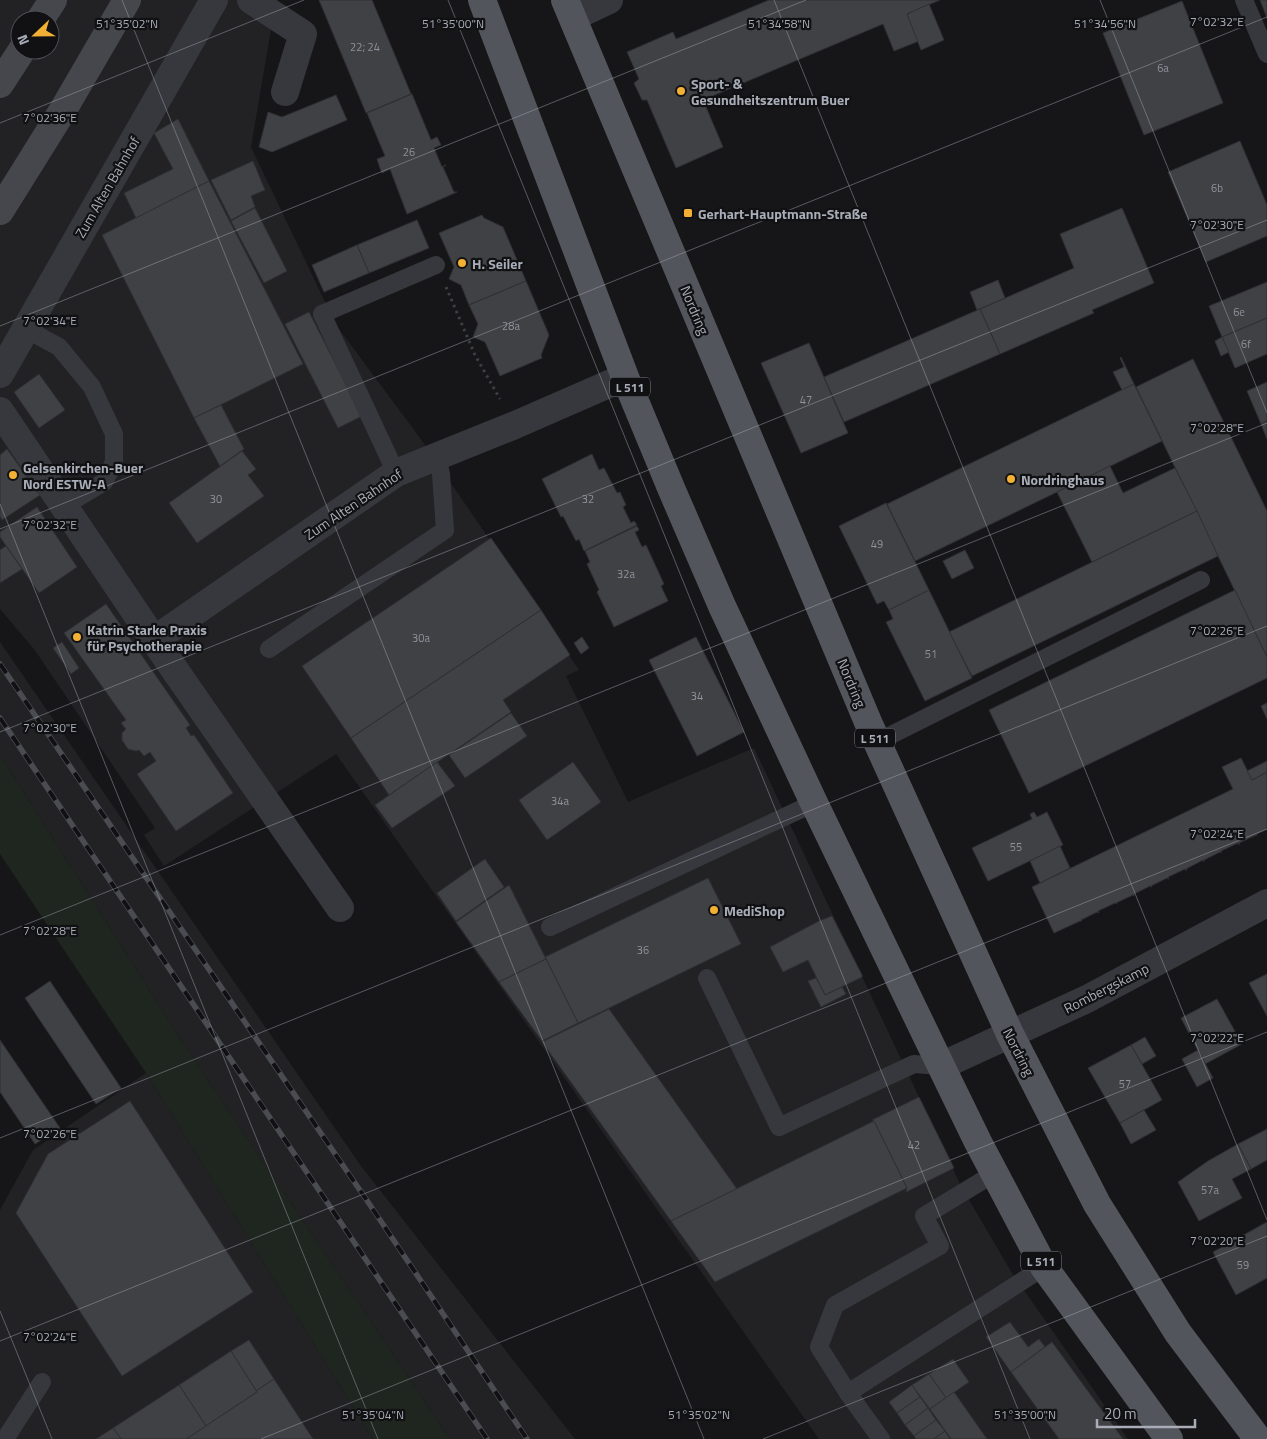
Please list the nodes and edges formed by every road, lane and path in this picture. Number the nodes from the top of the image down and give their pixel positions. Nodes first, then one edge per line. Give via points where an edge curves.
1 (127, 0) edge
2 (214, 0) edge
3 (251, 0) edge
4 (482, 0) edge
5 (610, 0) edge
6 (1244, 0) edge
7 (569, 8) edge
8 (1267, 54) edge
9 (16, 60) edge
10 (0, 84) edge
11 (285, 92) dead end
12 (0, 211) edge
13 (436, 265) joint
14 (26, 329) junction
15 (0, 374) edge
16 (626, 377) junction
17 (0, 411) edge
18 (515, 425) junction
19 (437, 456) junction
20 (396, 473) junction
21 (64, 506) junction
22 (1202, 580) dead end
23 (154, 640) junction
24 (269, 648) dead end
25 (877, 742) junction
26 (814, 803) junction
27 (1267, 903) edge
28 (340, 908) dead end
29 (550, 927) dead end
30 (707, 978) dead end
31 (1010, 1034) junction
32 (941, 1066) junction
33 (995, 1173) junction
34 (1044, 1267) junction
35 (42, 1382) dead end
36 (848, 1393) junction
37 (5, 1439) edge
38 (881, 1439) edge
39 (1169, 1439) edge
40 (1258, 1439) edge

1 - 12 main road
2 - 14 street, Zum Alten Bahnhof
3 - 11 street via 303,34
4 - 16 main road, L 511
5 - 7 street
6 - 8 lane
7 - 25 main road, Nordring / L 511
9 - 10 main road
13 - 18 path via 475,355
13 - 20 lane via 322,314
14 - 15 street, Zum Alten Bahnhof
14 - 21 lane via 59,347 92,387 114,434 114,462 104,482
16 - 18 street, Zum Alten Bahnhof
16 - 26 main road, L 511 via 722,606
17 - 21 street
18 - 19 street, Zum Alten Bahnhof
19 - 20 street, Zum Alten Bahnhof
19 - 24 lane via 446,530
20 - 23 street, Zum Alten Bahnhof
21 - 23 street
22 - 25 lane
23 - 28 street
25 - 31 main road, Nordring / L 511
26 - 29 lane
26 - 32 main road, L 511
27 - 31 street, Rombergskamp via 1087,999
30 - 32 lane via 779,1127 914,1064
31 - 32 street, Rombergskamp
31 - 40 main road, Nordring / L 511 via 1097,1204 1178,1333
32 - 33 main road, L 511
33 - 34 main road, L 511
33 - 36 lane via 924,1216 940,1246 835,1305 819,1347
34 - 36 lane
34 - 39 main road, L 511
35 - 37 lane
36 - 38 lane

